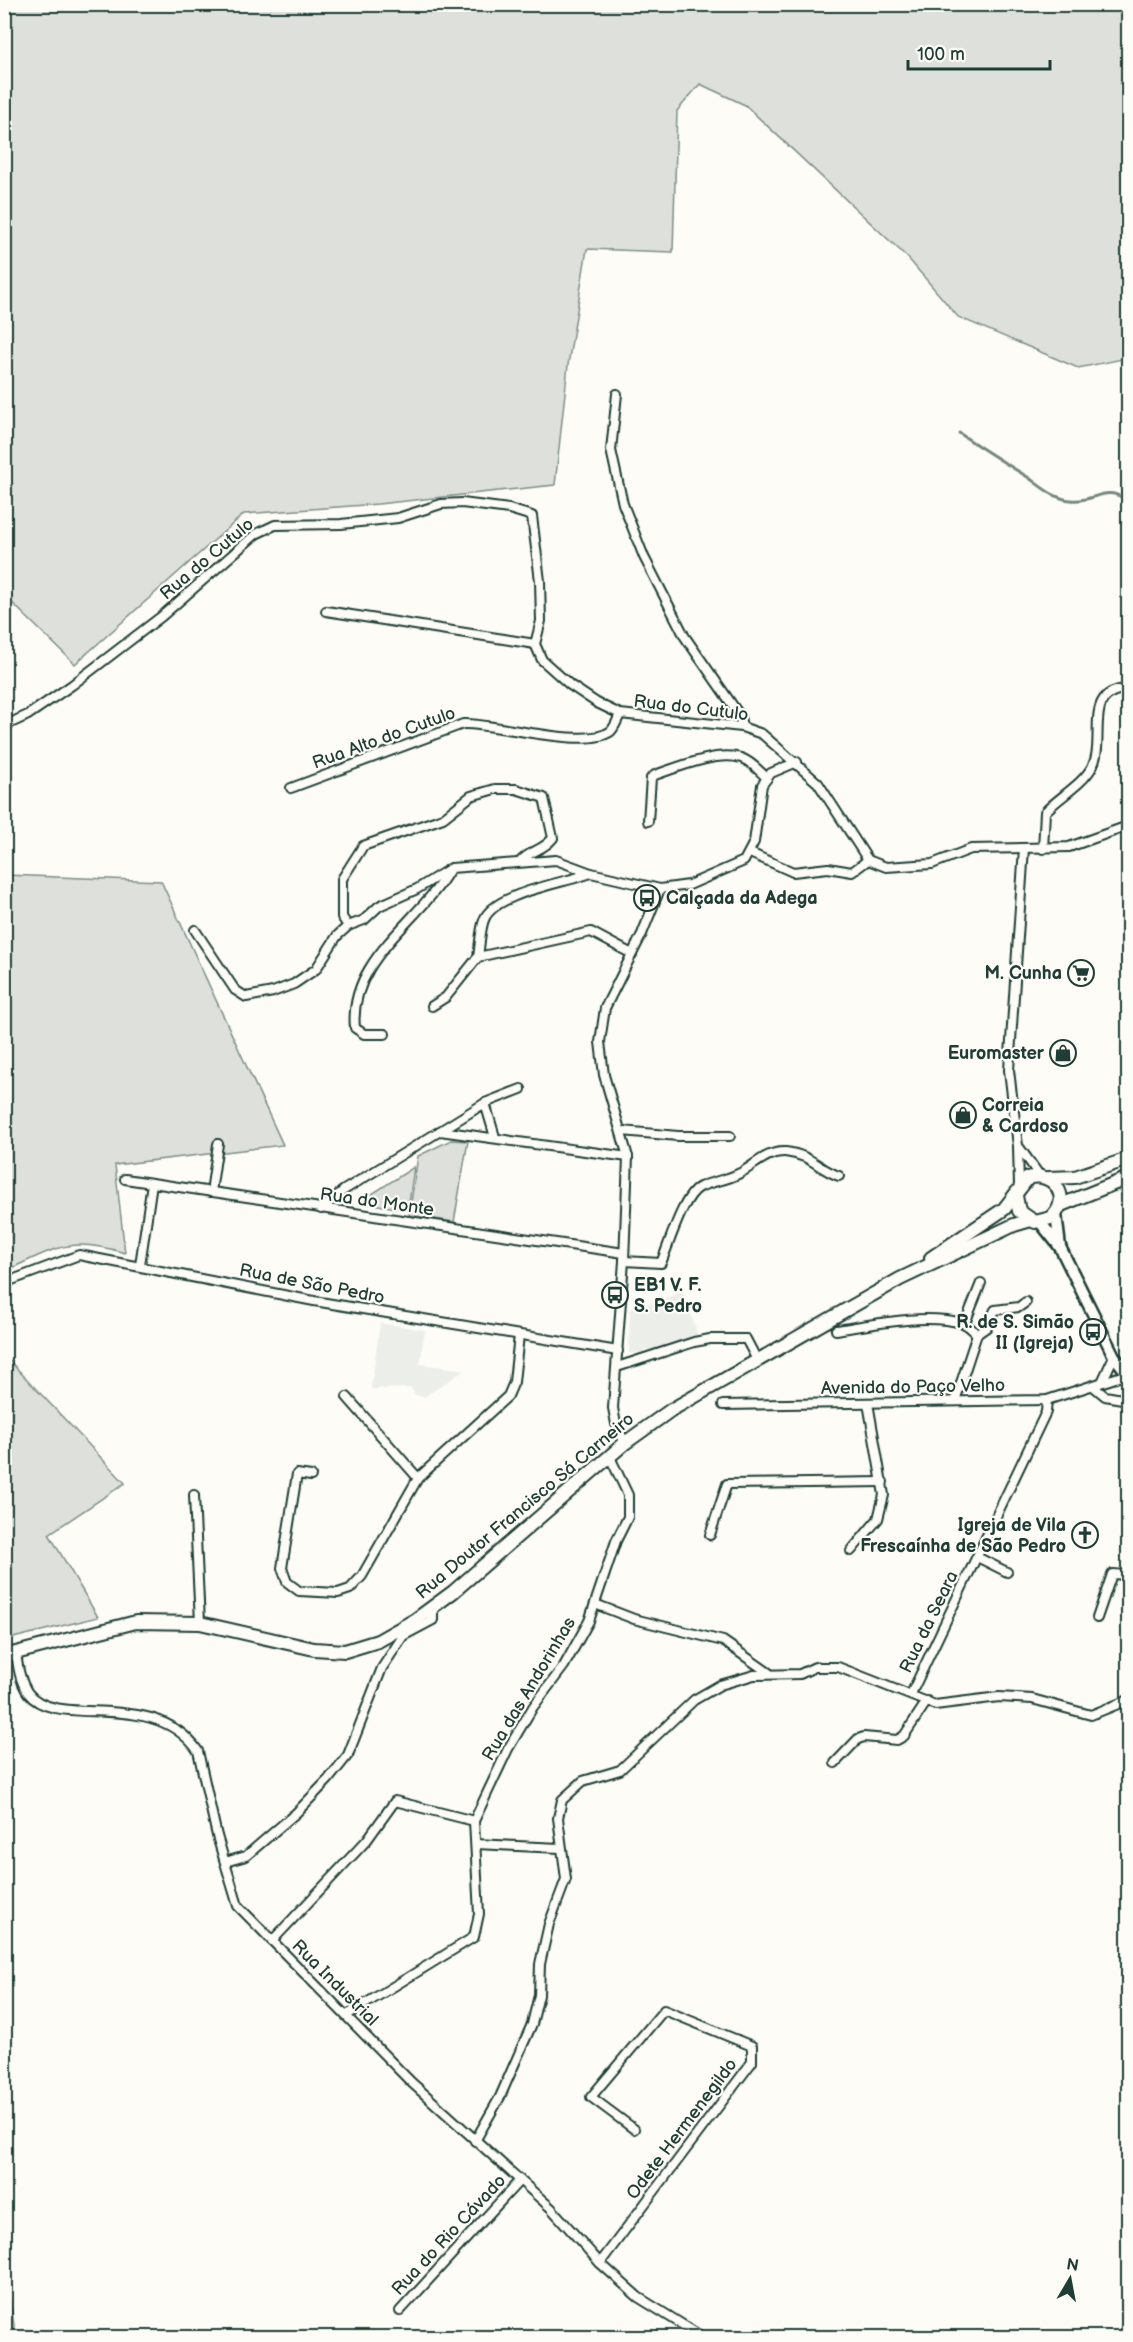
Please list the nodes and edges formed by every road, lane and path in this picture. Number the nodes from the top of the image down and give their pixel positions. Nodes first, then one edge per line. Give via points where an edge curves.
1 (617, 394) dead end
2 (326, 611) dead end
3 (535, 645) junction
4 (1128, 689) edge
5 (620, 714) junction
6 (4, 726) edge
7 (742, 727) junction
8 (797, 762) junction
9 (767, 778) junction
10 (291, 788) dead end
11 (648, 821) dead end
12 (1128, 826) edge
13 (1024, 848) junction
14 (1043, 849) junction
15 (750, 853) junction
16 (868, 860) junction
17 (520, 862) junction
18 (451, 868) junction
19 (591, 873) junction
20 (660, 889) junction
21 (348, 926) junction
22 (195, 930) dead end
23 (632, 954) junction
24 (478, 957) junction
25 (432, 1006) dead end
26 (385, 1034) dead end
27 (521, 1089) dead end
28 (485, 1103) junction
29 (440, 1131) junction
30 (622, 1131) junction
31 (730, 1136) dead end
32 (495, 1137) junction
33 (218, 1144) dead end
34 (1018, 1146) junction
35 (628, 1157) junction
36 (1128, 1159) edge
37 (839, 1176) dead end
38 (1045, 1177) junction
39 (1128, 1178) edge
40 (125, 1179) dead end
41 (152, 1183) junction
42 (1017, 1191) junction
43 (211, 1192) junction
44 (321, 1209) junction
45 (1058, 1209) junction
46 (1035, 1221) junction
47 (1060, 1247) junction
48 (624, 1257) junction
49 (140, 1265) junction
50 (900, 1279) junction
51 (4, 1283) edge
52 (981, 1283) dead end
53 (1026, 1302) dead end
54 (965, 1323) junction
55 (836, 1330) dead end
56 (976, 1334) junction
57 (519, 1335) junction
58 (618, 1352) junction
59 (1114, 1356) junction
60 (757, 1360) junction
61 (617, 1367) junction
62 (1128, 1374) edge
63 (1102, 1382) junction
64 (1093, 1386) junction
65 (347, 1397) dead end
66 (1047, 1400) junction
67 (1128, 1400) edge
68 (955, 1401) junction
69 (868, 1403) junction
70 (723, 1405) dead end
71 (625, 1443) junction
72 (610, 1457) junction
73 (311, 1476) dead end
74 (418, 1478) junction
75 (883, 1482) junction
76 (194, 1495) dead end
77 (710, 1535) dead end
78 (851, 1551) dead end
79 (977, 1557) junction
80 (1007, 1572) dead end
81 (1128, 1575) edge
82 (595, 1604) junction
83 (433, 1606) junction
84 (1097, 1618) dead end
85 (200, 1623) junction
86 (10, 1654) edge
87 (770, 1674) junction
88 (912, 1694) junction
89 (1128, 1700) edge
90 (927, 1701) junction
91 (835, 1763) dead end
92 (474, 1821) junction
93 (476, 1844) junction
94 (560, 1848) junction
95 (225, 1862) junction
96 (272, 1941) junction
97 (347, 2015) junction
98 (634, 2129) dead end
99 (476, 2141) junction
100 (520, 2180) junction
101 (600, 2263) junction
102 (400, 2311) dead end
103 (704, 2337) edge

1 - 7 street via 611,450 627,514 665,603 740,716
2 - 3 street
3 - 5 street, Rua do Cutulo via 542,660 570,685
3 - 6 street, Rua do Cutulo via 541,621 532,516 484,505 441,504 398,518 275,525 256,534 162,616 72,685
4 - 14 street via 1116,689 1100,705 1093,765 1081,781 1045,812
5 - 7 street, Rua do Cutulo
5 - 10 street, Rua Alto do Cutulo via 612,730 596,737 463,724
7 - 8 street, Rua do Cutulo via 762,734
8 - 9 street
8 - 16 street, Rua do Cutulo via 818,783
9 - 11 street via 738,757 696,760 651,778
9 - 15 street via 762,785
12 - 14 street via 1069,847
13 - 14 street
13 - 16 street via 971,849 920,865 886,867
13 - 34 street via 1009,1070
15 - 16 street via 793,872 828,868 852,872
15 - 20 street via 744,861 715,876
17 - 18 street
17 - 19 street via 556,860
17 - 21 street via 529,853 544,849 553,838 544,798 516,789 495,789 471,796 442,818 363,846 342,879 342,917
18 - 21 street
18 - 26 street via 440,887 399,929 364,978 353,1011 355,1028 364,1034
19 - 20 street
19 - 24 street via 496,905 484,919
20 - 23 street
21 - 22 street via 316,969 294,984 246,997 235,990
23 - 24 street via 591,932
23 - 30 street via 605,1008 600,1042 604,1075
24 - 25 street via 447,997
27 - 28 street
28 - 29 street
28 - 32 street
29 - 32 street
29 - 44 street via 344,1190
30 - 31 street
30 - 35 street
32 - 35 street
33 - 43 street
34 - 38 street
34 - 42 street
35 - 48 street
36 - 38 main road via 1075,1177
37 - 48 street, Rua do Monte via 812,1159 784,1152 768,1155 739,1174 698,1187 687,1198 661,1263
38 - 42 main road via 1028,1178
38 - 45 main road via 1060,1190
39 - 45 main road
40 - 41 street, Rua do Monte
41 - 43 street, Rua do Monte
41 - 49 street
42 - 46 main road via 1019,1211
42 - 50 main road, Rua Doutor Francisco Sá Carneiro via 1005,1209
43 - 44 street, Rua do Monte
44 - 48 street, Rua do Monte
45 - 46 main road
45 - 47 main road
46 - 47 main road
46 - 50 main road, Rua Doutor Francisco Sá Carneiro via 1014,1225
47 - 59 main road
48 - 58 street
49 - 51 street, Rua de São Pedro via 79,1255
49 - 57 street, Rua de São Pedro via 314,1301
50 - 60 main road, Rua Doutor Francisco Sá Carneiro
52 - 54 street
53 - 56 street via 995,1310 987,1327
54 - 55 street via 897,1320
54 - 56 street
56 - 68 street
57 - 58 street, Rua de São Pedro
57 - 74 street via 514,1382 508,1396
58 - 61 street
59 - 62 main road
59 - 63 street
60 - 61 street via 746,1339 710,1339
60 - 71 main road, Rua Doutor Francisco Sá Carneiro via 671,1410
61 - 71 street via 614,1408
62 - 63 street, Avenida do Paço Velho
63 - 64 street, Avenida do Paço Velho
64 - 66 street, Avenida do Paço Velho
64 - 67 street via 1105,1396
65 - 74 street
66 - 68 street, Avenida do Paço Velho
66 - 79 street, Rua da Seara via 1046,1412
68 - 69 street, Avenida do Paço Velho
69 - 70 street, Avenida do Paço Velho
69 - 75 street
71 - 72 main road, Rua Doutor Francisco Sá Carneiro
72 - 82 street, Rua das Andorinhas via 628,1495 628,1516
72 - 83 main road, Rua Doutor Francisco Sá Carneiro via 498,1556
73 - 74 street via 297,1474 282,1568 287,1582 299,1591 338,1593 350,1589 362,1576
75 - 77 street via 727,1484
75 - 78 street via 878,1519
76 - 85 street
79 - 80 street
79 - 88 street, Rua da Seara
81 - 84 street via 1112,1574
82 - 87 street via 634,1619 723,1641
82 - 92 street, Rua das Andorinhas via 564,1666 508,1749
83 - 85 main road, Rua Doutor Francisco Sá Carneiro via 378,1641 345,1652 314,1649
83 - 95 street via 433,1620 403,1636 382,1668 348,1755 328,1780 246,1856
85 - 86 main road, Rua Doutor Francisco Sá Carneiro via 136,1622
86 - 95 street, Rua Industrial via 29,1694 45,1705 154,1717 175,1727 194,1744
87 - 88 street via 800,1674 815,1667 838,1667
87 - 94 street via 720,1685 694,1700 620,1770 583,1781 572,1790 561,1800
88 - 90 street
89 - 90 street via 1091,1715 1032,1699 999,1698 935,1705
90 - 91 street via 904,1736 897,1740 858,1739
92 - 93 street
92 - 96 street via 395,1801 367,1840
93 - 94 street
93 - 97 street via 479,1914 474,1936
94 - 99 street via 566,1879 549,1924 532,2024
95 - 96 street, Rua Industrial via 238,1906
96 - 97 street, Rua Industrial
97 - 99 street, Rua Industrial via 411,2082
98 - 101 street, Odete Hermenegildo via 591,2097 664,2010 752,2046 752,2062
99 - 100 street, Rua Industrial
100 - 101 street, Rua Industrial
100 - 102 street, Rua do Rio Cávado
101 - 103 street, Rua Industrial via 638,2297

